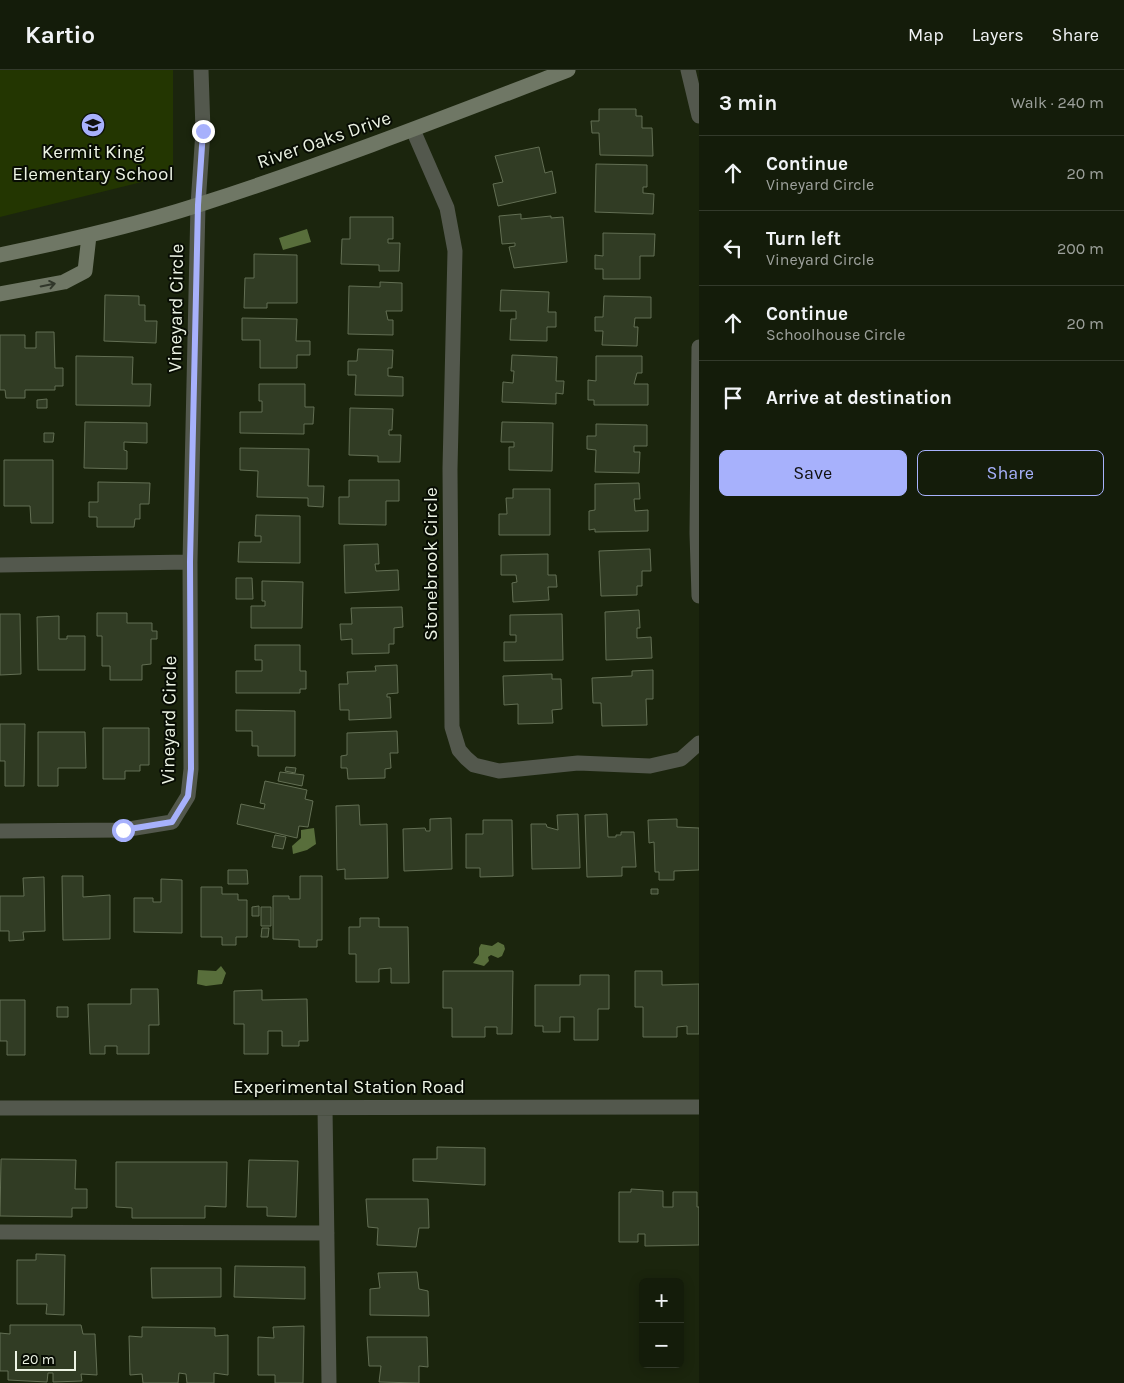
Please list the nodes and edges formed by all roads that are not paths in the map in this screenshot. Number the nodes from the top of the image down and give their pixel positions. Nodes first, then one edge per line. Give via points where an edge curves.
1 (202, 70) edge
2 (568, 70) edge
3 (688, 70) edge
4 (699, 116) edge
5 (413, 130) junction
6 (198, 205) junction
7 (89, 236) junction
8 (0, 255) edge
9 (0, 294) edge
10 (699, 347) edge
11 (190, 562) junction
12 (0, 565) edge
13 (699, 596) edge
14 (699, 744) edge
15 (0, 831) edge
16 (699, 1107) edge
17 (0, 1108) edge
18 (325, 1108) junction
19 (0, 1232) edge
20 (326, 1233) junction
21 (329, 1383) edge

1 - 6 street, Vineyard Circle via 203,131
2 - 5 street, River Oaks Drive
3 - 4 street
5 - 6 street, River Oaks Drive
5 - 14 street, Stonebrook Circle via 448,208 455,251 450,469 452,727 459,750 474,765 499,771 578,763 650,766 682,759
6 - 7 street, River Oaks Drive
6 - 11 street, Vineyard Circle
7 - 8 street, River Oaks Drive
9 -> 7 street via 64,282 85,271
10 - 13 street
11 - 12 street
11 - 15 street, Vineyard Circle via 191,769 188,796 172,822 123,830
16 - 18 street, Experimental Station Road
17 - 18 street, Experimental Station Road
18 - 20 street
19 - 20 street
20 - 21 street

